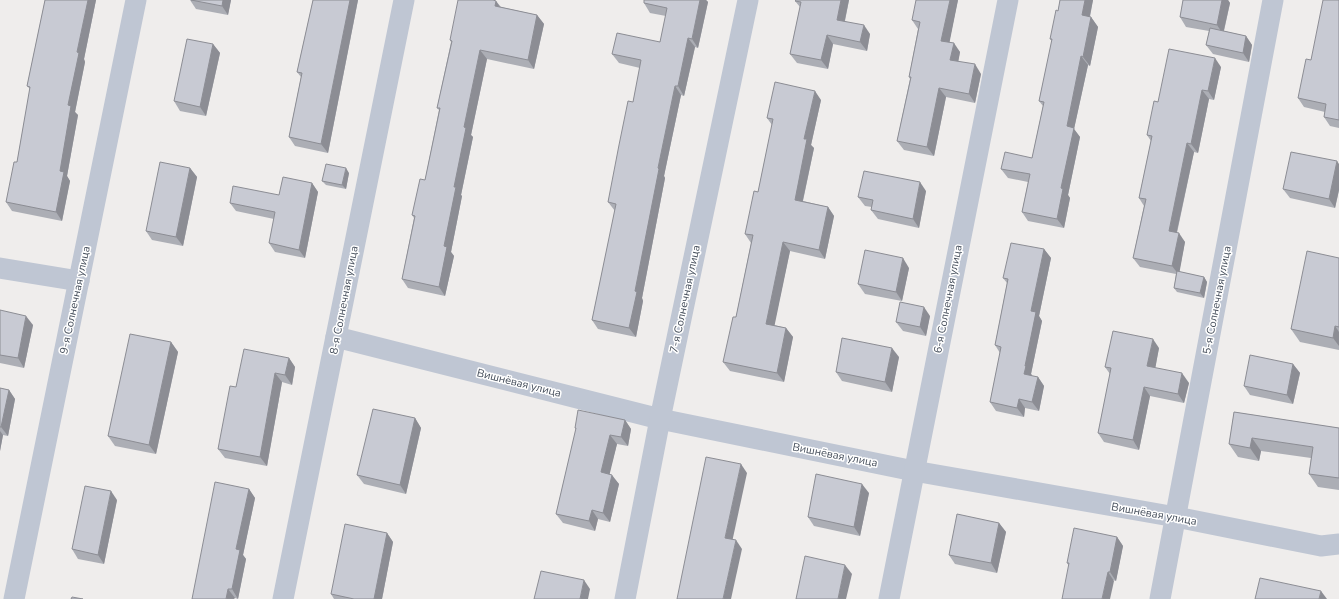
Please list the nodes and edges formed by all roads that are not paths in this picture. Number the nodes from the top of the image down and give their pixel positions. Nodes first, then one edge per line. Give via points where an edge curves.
1 (136, 0) edge
2 (404, 0) edge
3 (748, 0) edge
4 (1008, 0) edge
5 (1273, 0) edge
6 (0, 268) edge
7 (79, 281) junction
8 (336, 337) junction
9 (660, 419) junction
10 (914, 471) junction
11 (1176, 517) junction
12 (1339, 544) edge
13 (14, 599) edge
14 (283, 599) edge
15 (625, 599) edge
16 (889, 599) edge
17 (1160, 599) edge

1 - 7 street, 9-я Солнечная улица
2 - 8 street, 8-я Солнечная улица
3 - 9 street, 7-я Солнечная улица
4 - 10 street, 6-я Солнечная улица
5 - 11 street, 5-я Солнечная улица
6 - 7 street
7 - 13 street, 9-я Солнечная улица
8 - 9 street, Вишнёвая улица
8 - 14 street, 8-я Солнечная улица
9 - 10 street, Вишнёвая улица
9 - 15 street, 7-я Солнечная улица
10 - 11 street, Вишнёвая улица
10 - 16 street, 6-я Солнечная улица
11 - 12 street, Вишнёвая улица via 1321,546
11 - 17 street, 5-я Солнечная улица

